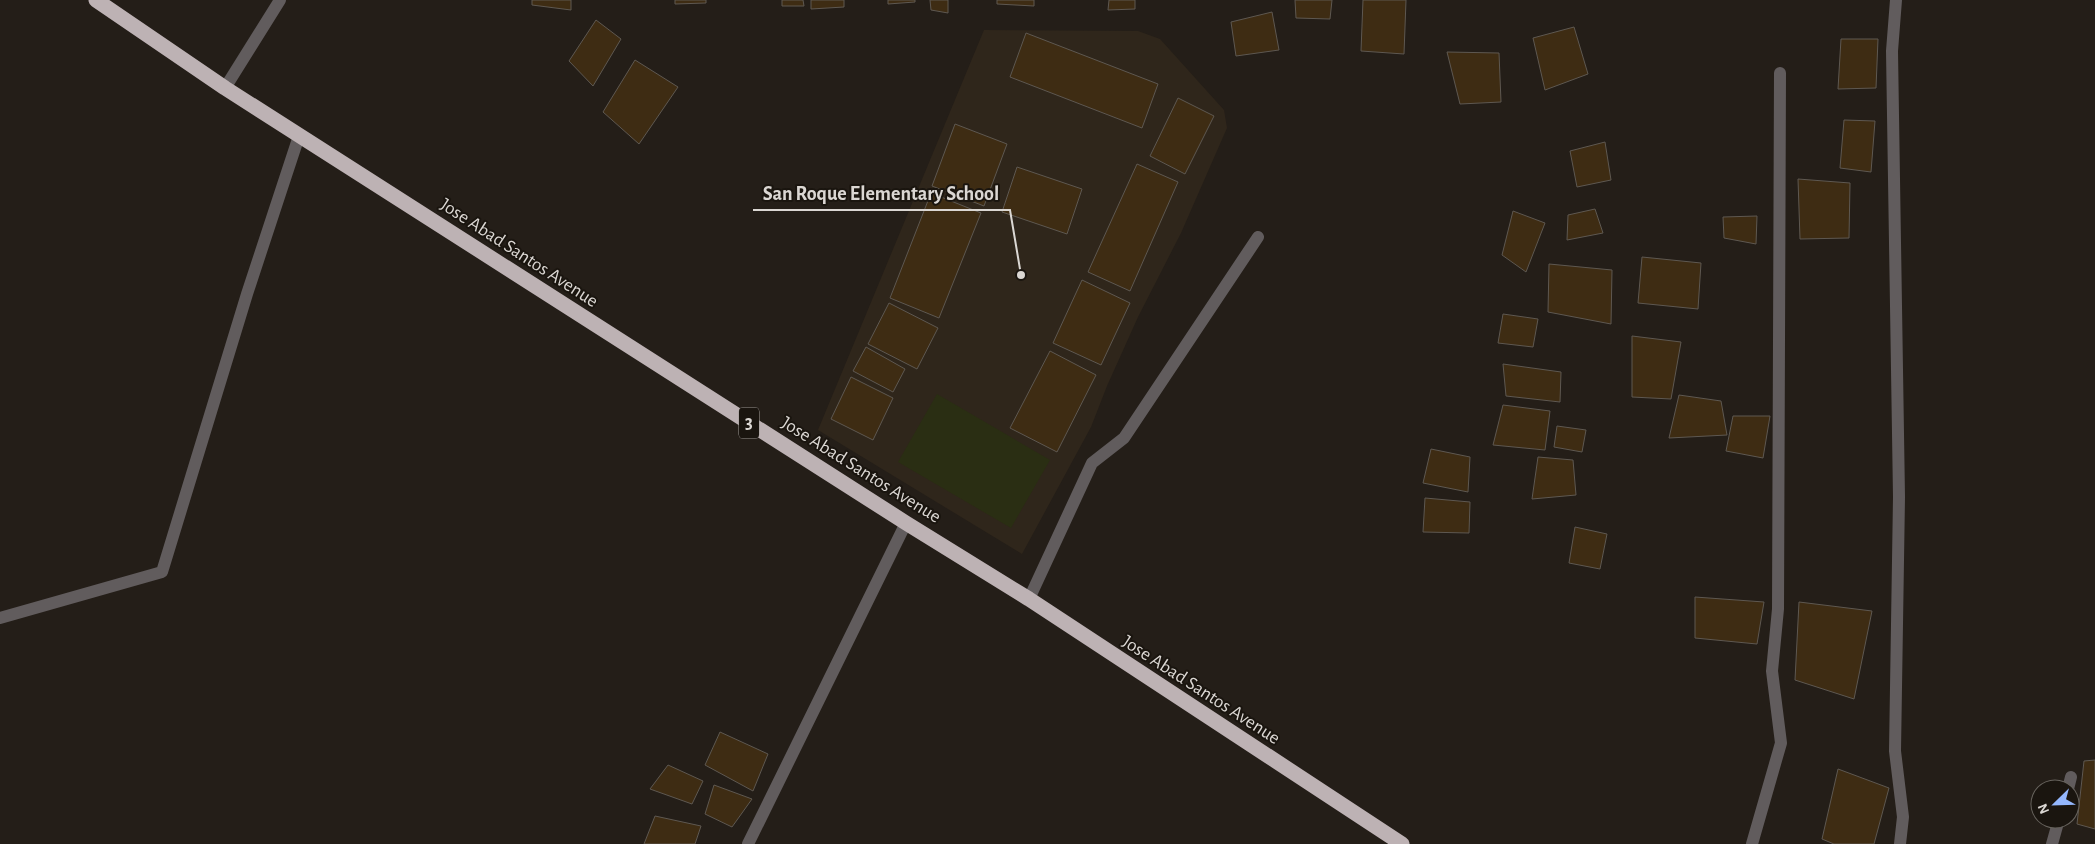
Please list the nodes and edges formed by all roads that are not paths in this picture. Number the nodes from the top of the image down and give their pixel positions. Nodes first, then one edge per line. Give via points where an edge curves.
1 (96, 0) edge
2 (280, 0) edge
3 (1896, 0) edge
4 (1780, 73) dead end
5 (225, 88) junction
6 (298, 136) junction
7 (1258, 237) dead end
8 (906, 523) junction
9 (1029, 599) junction
10 (0, 618) edge
11 (2056, 829) edge
12 (748, 844) edge
13 (1402, 844) edge
14 (1752, 844) edge
15 (1900, 844) edge
16 (2052, 844) edge

1 - 5 highway, Jose Abad Santos Avenue / 3
2 - 5 street
3 - 15 street via 1892,51 1899,497 1895,751 1903,817
4 - 14 street via 1778,609 1772,671 1781,743
5 - 6 highway, Jose Abad Santos Avenue / 3
6 - 8 highway, Jose Abad Santos Avenue / 3
6 - 10 street via 162,572
7 - 9 street via 1124,438 1092,463
8 - 9 highway, Jose Abad Santos Avenue / 3
8 - 12 street
9 - 13 highway, Jose Abad Santos Avenue / 3
11 - 16 street

